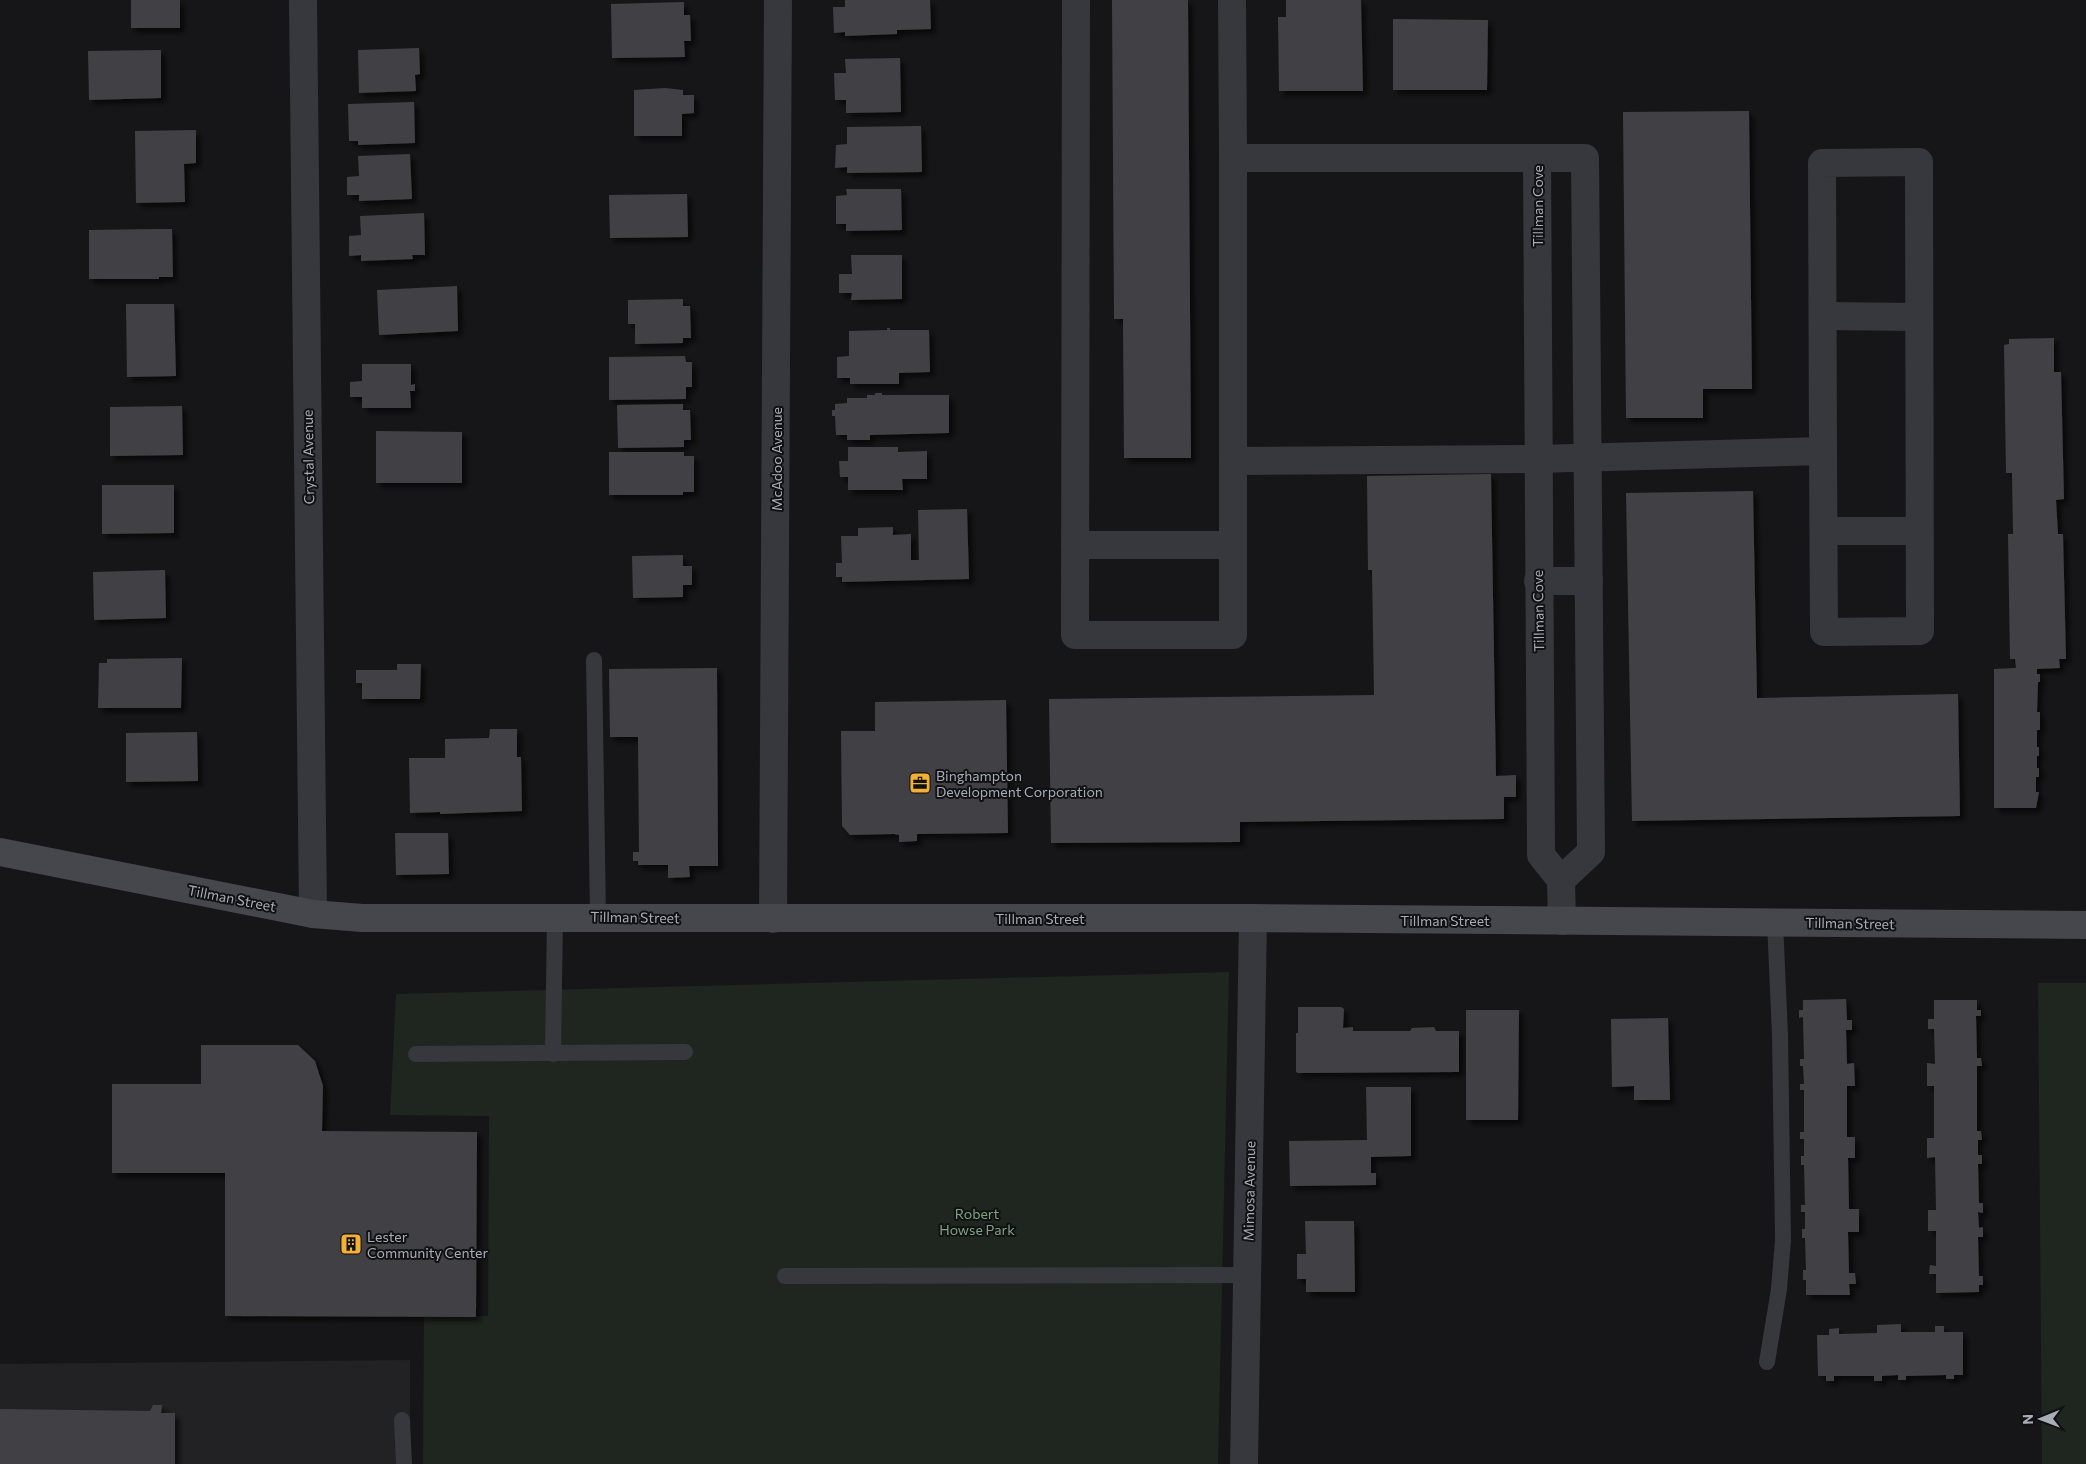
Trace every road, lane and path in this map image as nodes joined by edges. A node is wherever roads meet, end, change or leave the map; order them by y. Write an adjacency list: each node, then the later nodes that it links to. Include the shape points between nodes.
1 (303, 0): 22 (street, Crystal Avenue)
2 (778, 0): 26 (street, McAdoo Avenue)
3 (1076, 0): 15 (street)
4 (1232, 0): 5 (street)
5 (1233, 158): 6 (street); 12 (street)
6 (1537, 158): 10 (street, Tillman Cove, via 1585,158); 11 (street, Tillman Cove)
7 (1823, 316): 8 (street); 8 (street, via 1822,163 1919,162); 9 (street)
8 (1919, 317): 13 (street)
9 (1823, 451): 10 (street); 14 (street)
10 (1588, 457): 11 (street); 18 (street, Tillman Cove)
11 (1537, 459): 12 (street); 17 (street, Tillman Cove)
12 (1233, 461): 16 (street)
13 (1919, 530): 14 (street); 14 (street, via 1920,632 1824,632)
14 (1824, 531)
15 (1076, 545): 16 (street); 16 (street, via 1075,635 1233,635)
16 (1232, 545)
17 (1538, 581): 18 (street); 21 (street, Tillman Cove, via 1541,855)
18 (1589, 581): 21 (street, Tillman Cove, via 1591,852)
19 (594, 660): 24 (lane)
20 (0, 852): 22 (main road, Tillman Street)
21 (1561, 880): 27 (street)
22 (314, 914): 23 (main road, Tillman Street, via 362,918)
23 (555, 917): 24 (main road, Tillman Street); 32 (lane)
24 (598, 917): 26 (main road, Tillman Street)
25 (1253, 918): 26 (main road, Tillman Street); 27 (main road, Tillman Street); 34 (street, Mimosa Avenue)
26 (773, 919)
27 (1562, 921): 28 (main road, Tillman Street)
28 (1775, 922): 29 (main road, Tillman Street); 35 (lane, via 1784,1240)
29 (2086, 925)
30 (685, 1052): 32 (lane)
31 (416, 1054): 32 (lane)
32 (553, 1054)
33 (785, 1276): 34 (lane)
34 (1247, 1276): 38 (street, Mimosa Avenue)
35 (1767, 1362)
36 (402, 1420): 37 (lane)
37 (404, 1464)
38 (1244, 1464)

